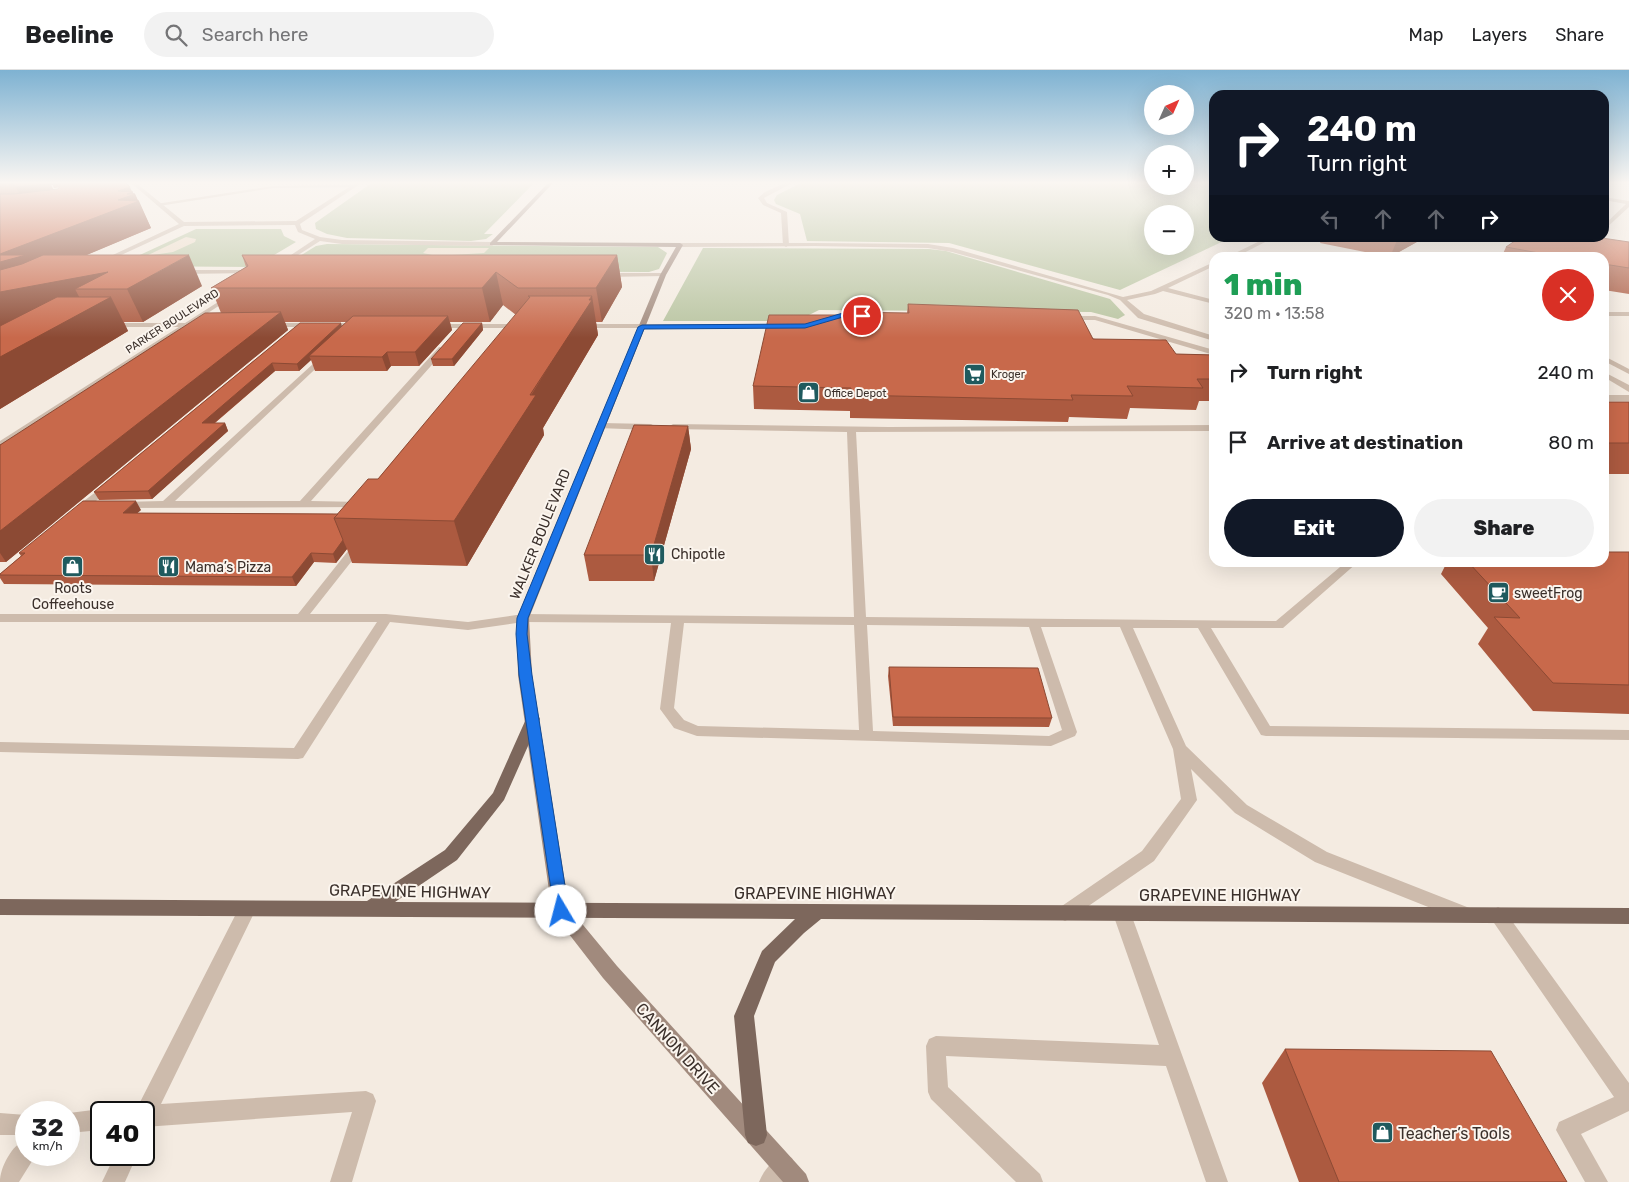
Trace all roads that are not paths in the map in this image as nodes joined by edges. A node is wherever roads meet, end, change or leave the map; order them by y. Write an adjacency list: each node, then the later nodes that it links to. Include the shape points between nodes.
1 (162, 234): 11 (street)
2 (307, 234): 5 (street)
3 (502, 234): 7 (street)
4 (785, 234): 9 (street)
5 (319, 239): 7 (street); 13 (street)
6 (1262, 242): 10 (street)
7 (492, 244): 8 (street)
8 (680, 245): 9 (street); 16 (street, WALKER BOULEVARD)
9 (786, 245): 20 (street, via 941,247)
10 (1241, 252)
11 (99, 264)
12 (1209, 266): 18 (street)
13 (275, 268)
14 (170, 272): 17 (street, via 258,275)
15 (591, 274): 16 (street)
16 (663, 275): 33 (street, WALKER BOULEVARD)
17 (251, 283)
18 (1163, 289): 20 (street); 21 (street)
19 (235, 293): 25 (street, PARKER BOULEVARD)
20 (1122, 299): 37 (street, via 1141,316)
21 (1209, 301)
22 (1609, 314): 23 (street)
23 (1629, 314)
24 (1056, 318): 40 (street, via 1095,318)
25 (186, 325): 26 (street); 29 (street); 50 (street, PARKER BOULEVARD)
26 (204, 325)
27 (262, 325): 28 (street)
28 (301, 325): 34 (street); 38 (street)
29 (97, 326)
30 (423, 326): 36 (street)
31 (576, 326): 33 (street)
32 (795, 326): 33 (street)
33 (642, 327): 47 (street, WALKER BOULEVARD)
34 (357, 328)
35 (522, 329): 36 (street)
36 (455, 333): 53 (street)
37 (1209, 337)
38 (286, 338)
39 (335, 345): 52 (street)
40 (1209, 352)
41 (1609, 361): 42 (street)
42 (1629, 372)
43 (1609, 377): 44 (street)
44 (1629, 389)
45 (1609, 398): 46 (street)
46 (1629, 398)
47 (601, 426): 49 (street); 62 (street, WALKER BOULEVARD)
48 (1209, 428): 49 (street)
49 (851, 429): 64 (street)
50 (0, 445)
51 (114, 480): 54 (street)
52 (166, 504): 53 (street); 54 (street)
53 (302, 504): 55 (street)
54 (84, 505): 56 (street)
55 (370, 505)
56 (69, 518)
57 (366, 536): 60 (street)
58 (1347, 567): 67 (street, via 1279,625)
59 (0, 618): 60 (street)
60 (301, 618): 61 (street)
61 (386, 618): 62 (street, via 468,626); 71 (street, via 298,754)
62 (523, 618): 63 (street); 68 (street, WALKER BOULEVARD, via 526,675)
63 (678, 620): 64 (street); 70 (street, via 666,709 679,724 697,731)
64 (860, 622): 65 (street); 70 (street)
65 (1034, 623): 66 (street); 70 (street, via 1070,732 1051,741)
66 (1125, 624): 67 (street); 72 (street)
67 (1202, 624): 69 (street, via 1266,732)
68 (533, 719): 75 (main road, via 499,796 451,855); 76 (street, WALKER BOULEVARD)
69 (1629, 735)
70 (866, 736)
71 (0, 747)
72 (1180, 749): 78 (street, via 1189,800 1148,856); 80 (street, via 1240,809 1321,857)
73 (0, 908): 74 (main road, GRAPEVINE HIGHWAY)
74 (247, 909): 75 (main road, GRAPEVINE HIGHWAY); 84 (street)
75 (370, 909): 76 (main road, GRAPEVINE HIGHWAY)
76 (561, 911): 77 (main road, GRAPEVINE HIGHWAY); 89 (street, CANNON DRIVE, via 610,972)
77 (817, 912): 78 (main road, GRAPEVINE HIGHWAY); 89 (main road, via 768,957 744,1016)
78 (1065, 914): 79 (main road, GRAPEVINE HIGHWAY)
79 (1122, 914): 80 (main road, GRAPEVINE HIGHWAY); 83 (street)
80 (1472, 916): 81 (main road, GRAPEVINE HIGHWAY)
81 (1498, 916): 82 (main road, GRAPEVINE HIGHWAY); 85 (street)
82 (1629, 916)
83 (1173, 1056): 96 (street, via 936,1046 938,1092); 97 (street)
84 (151, 1101)
85 (1628, 1101): 98 (street, via 1567,1130)
86 (155, 1115): 95 (street, via 366,1101)
87 (0, 1124): 88 (street)
88 (15, 1125)
89 (756, 1135): 92 (street, CANNON DRIVE)
90 (16, 1166): 93 (street)
91 (121, 1166): 94 (street)
92 (784, 1177)
93 (6, 1182)
94 (113, 1182)
95 (341, 1182)
96 (1032, 1182)
97 (1217, 1182)
98 (1597, 1182)

